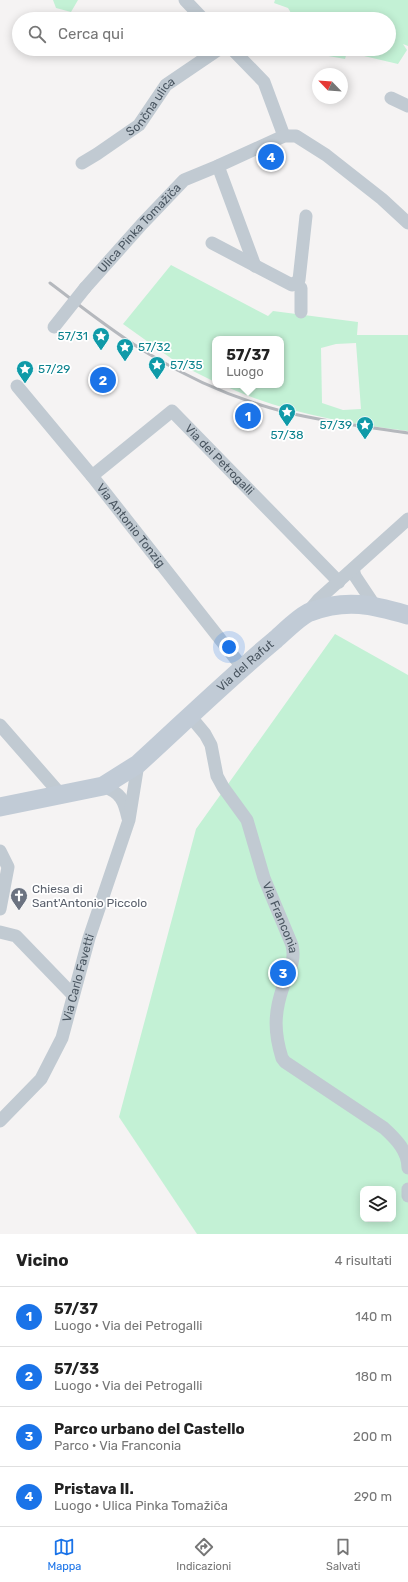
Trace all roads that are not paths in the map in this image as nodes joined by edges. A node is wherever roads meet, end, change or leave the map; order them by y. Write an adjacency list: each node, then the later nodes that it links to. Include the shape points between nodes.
1 (185, 0): 2 (street)
2 (196, 12)
3 (209, 56): 8 (street, Sončna ulica, via 166,85 139,125)
4 (239, 56): 7 (street, via 264,82)
5 (391, 98): 6 (street)
6 (408, 106)
7 (284, 136): 9 (street, Ulica Pinka Tomažiča); 11 (street, via 296,136 326,155)
8 (82, 163)
9 (218, 166): 13 (street); 16 (street, Ulica Pinka Tomažiča, bridge, via 184,180 84,288)
10 (306, 216): 14 (street, via 301,269 299,280)
11 (406, 218)
12 (212, 243): 13 (street)
13 (255, 266): 14 (street, via 292,285)
14 (295, 283): 15 (street, via 301,288)
15 (301, 312)
16 (54, 327)
17 (17, 386): 18 (street, Via Antonio Tonzig)
18 (92, 476): 21 (street, Via dei Petrogalli, via 172,411); 25 (street, Via Antonio Tonzig)
19 (408, 519): 20 (street, Via del Rafut)
20 (353, 569): 21 (street, Via del Rafut); 22 (street)
21 (339, 582): 23 (street, Via del Rafut)
22 (375, 606): 23 (main road, via 350,604); 24 (main road)
23 (308, 612): 25 (main road, Via del Rafut)
24 (408, 615)
25 (242, 667): 26 (main road, Via del Rafut)
26 (190, 716): 28 (main road, Via del Rafut); 38 (street, Via Franconia, via 211,745 217,776 223,787 247,820 264,878 294,952 275,1026 282,1058 384,1128 404,1152)
27 (0, 725): 30 (street)
28 (138, 764): 29 (main road, Via del Rafut); 32 (street, Via Carlo Favetti)
29 (102, 786): 30 (main road, Via del Rafut); 32 (street, via 120,795)
30 (62, 796): 31 (main road, Via del Rafut)
31 (0, 807)
32 (129, 820): 36 (street, Via Carlo Favetti, via 89,938)
33 (0, 851): 34 (street, via 8,867)
34 (0, 909)
35 (0, 932): 36 (street, via 16,936)
36 (73, 995): 37 (street, Via Carlo Favetti, via 62,1038 41,1079)
37 (0, 1120)
38 (408, 1168)
39 (408, 1189): 40 (street)
40 (408, 1196)

